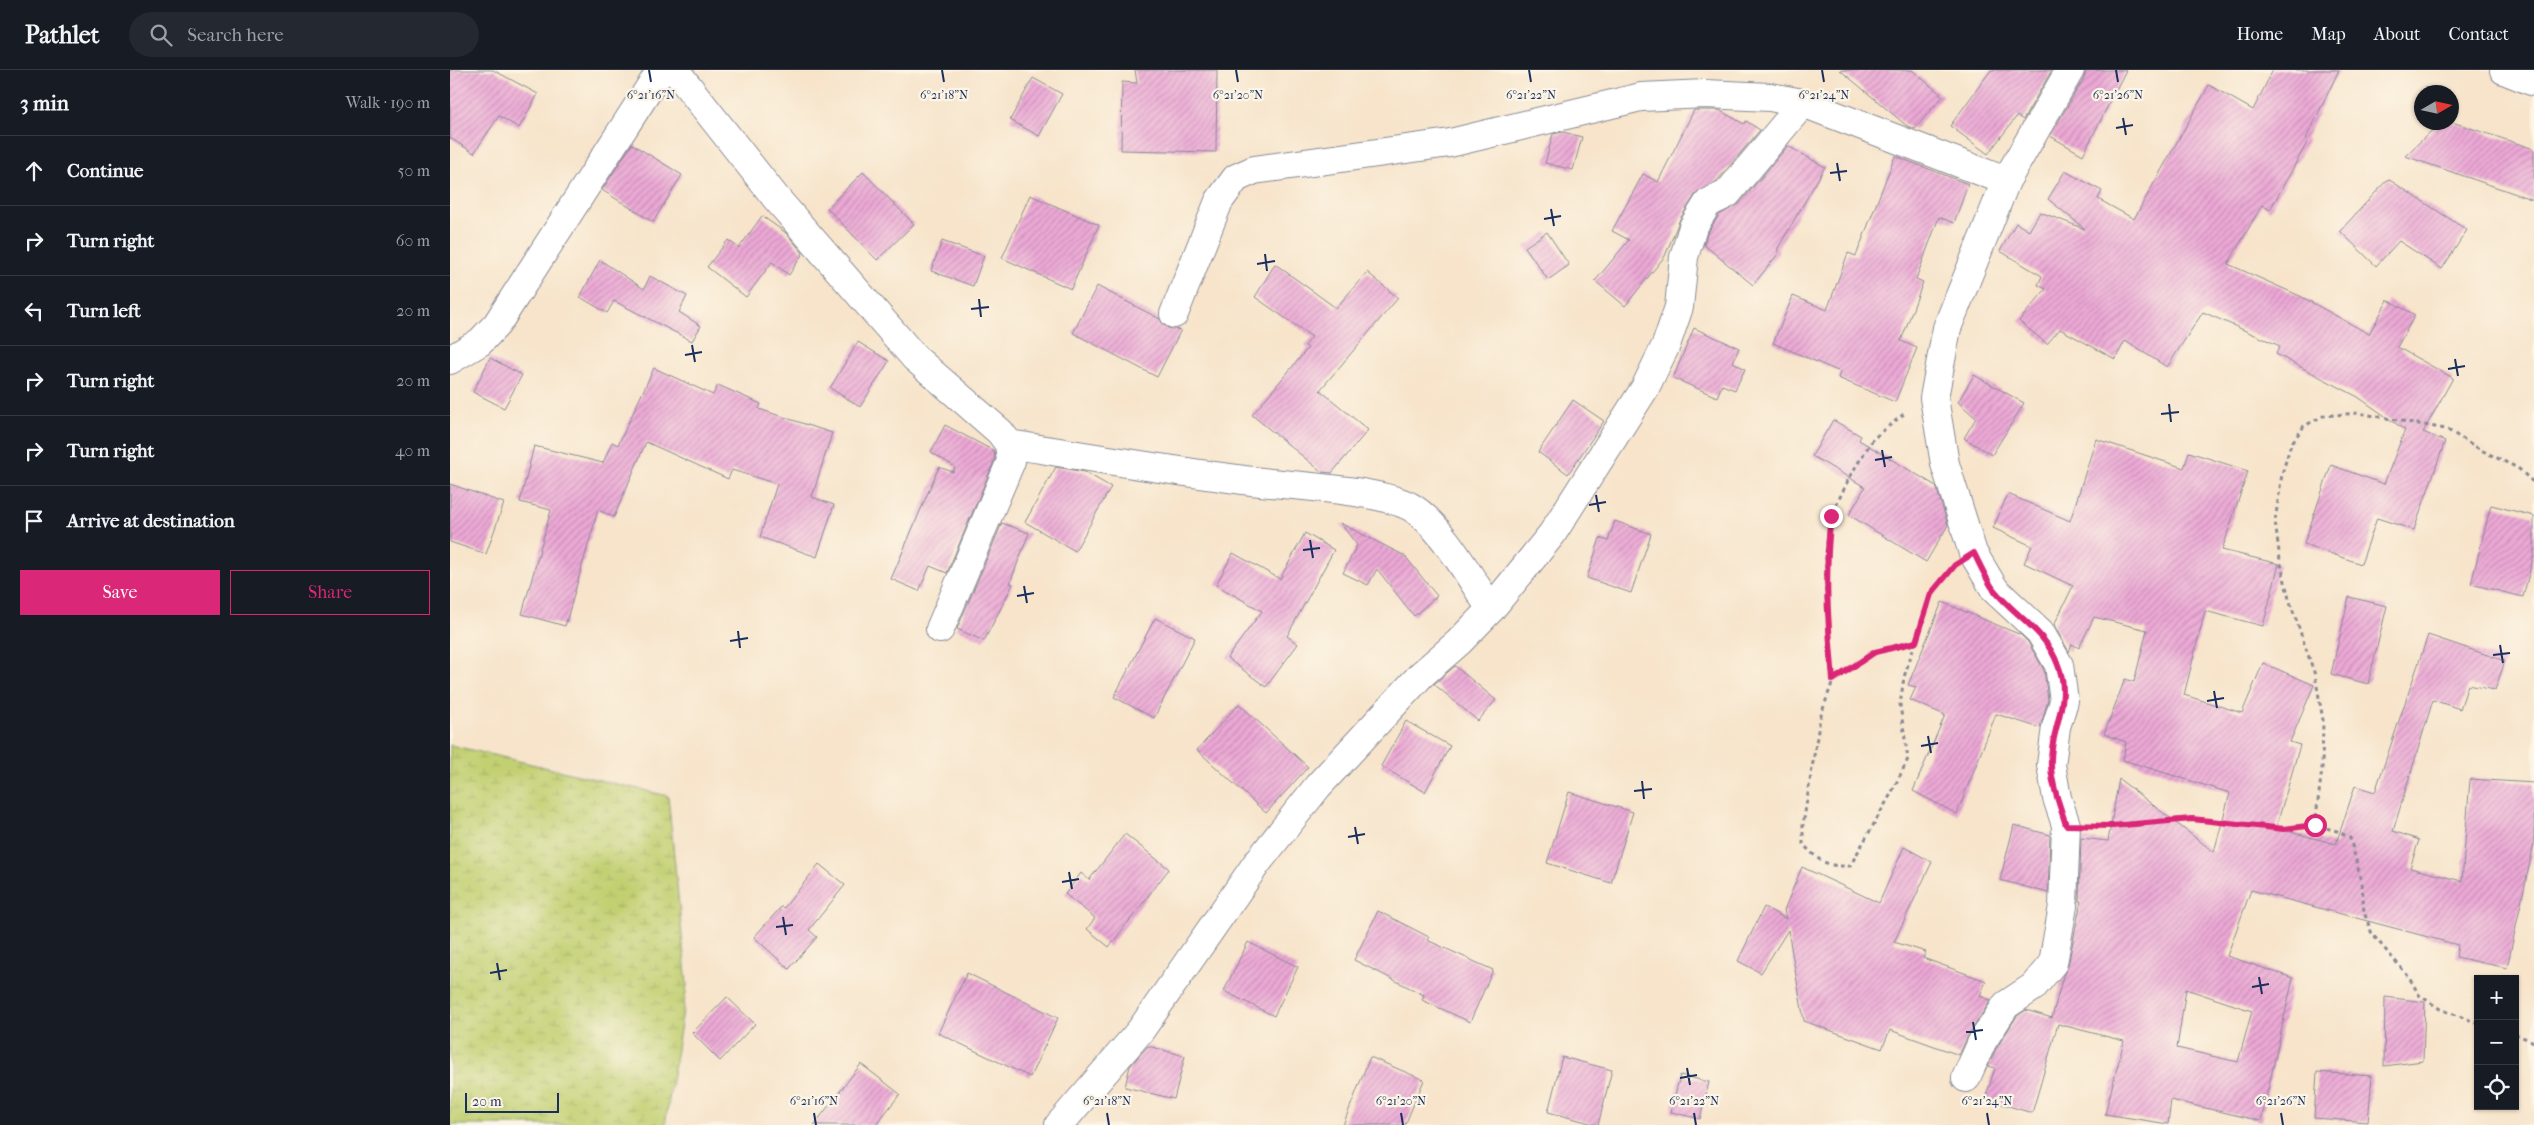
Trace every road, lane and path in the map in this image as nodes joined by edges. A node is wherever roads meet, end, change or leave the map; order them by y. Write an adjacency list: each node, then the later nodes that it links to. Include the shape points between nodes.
1 (661, 70): 9 (street, via 497,324 480,342)
2 (675, 70): 11 (street, via 776,198 915,358 1000,432)
3 (2070, 70): 7 (street)
4 (2504, 70): 5 (street)
5 (2534, 82)
6 (1803, 103): 7 (street); 8 (street, via 1770,97 1705,94 1642,97 1450,143 1254,170 1236,178 1218,201); 14 (street, via 1728,194 1708,203 1693,227 1684,258 1679,308 1666,345 1645,388 1552,534)
7 (2006, 181): 10 (street, via 1947,328)
8 (1174, 314)
9 (450, 360)
10 (1934, 398): 13 (street, via 1945,464); 17 (path, via 1908,411 1873,439 1831,516 1826,554 1826,593)
11 (1009, 444): 14 (street, via 1250,481 1354,493 1410,506 1449,546); 15 (street, via 1011,461)
12 (2534, 483): 19 (path, via 2518,468 2446,429 2358,413 2323,416 2304,426 2291,444 2282,474 2275,521 2289,599 2315,675 2323,720 2322,769)
13 (1974, 553): 16 (path, via 1955,565 1931,594); 18 (street, via 1995,590 2040,632 2059,665 2064,701 2056,727 2051,765)
14 (1491, 609): 24 (street, via 1421,675 1318,786 1257,863 1140,1031)
15 (940, 629)
16 (1916, 642): 17 (path, via 1875,652); 17 (path, via 1904,676 1900,705 1908,759 1850,866 1832,867 1816,858 1802,844 1820,718)
17 (1833, 680)
18 (2066, 825): 19 (path, via 2112,826 2192,819 2284,829); 23 (street, via 2063,906 2053,962 2033,987 2006,1005 1982,1042)
19 (2315, 825): 20 (path, via 2350,838 2362,884 2364,912 2372,934 2409,977 2419,995 2440,1010)
20 (2474, 1022)
21 (2519, 1036): 22 (path)
22 (2534, 1042)
23 (1966, 1078)
24 (1059, 1125)

